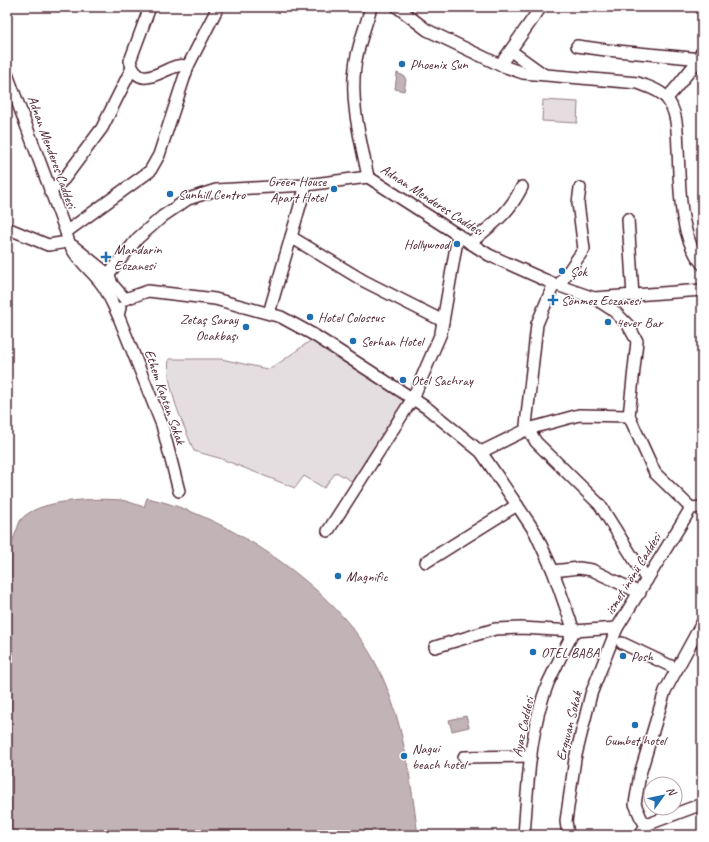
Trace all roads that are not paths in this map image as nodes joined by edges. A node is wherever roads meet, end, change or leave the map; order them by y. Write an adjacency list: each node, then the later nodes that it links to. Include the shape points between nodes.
1 (150, 7): 11 (street, via 132,54)
2 (218, 7): 10 (street)
3 (371, 7): 15 (street, via 355,66 354,90 355,110)
4 (397, 7): 9 (street, via 427,30)
5 (541, 7): 7 (street)
6 (577, 46): 8 (street)
7 (511, 51): 9 (street); 13 (street)
8 (701, 56): 14 (street)
9 (500, 65): 13 (street, via 523,73)
10 (188, 66): 11 (street, via 177,66 149,77 142,76); 23 (street, via 156,162 150,171)
11 (132, 68): 19 (street, via 102,128 64,179)
12 (7, 74): 19 (street, Adnan Menderes Caddesi)
13 (546, 76): 14 (street, via 638,83)
14 (667, 98): 26 (street, via 674,114 677,132 685,232)
15 (368, 177): 16 (street, Adnan Menderes Caddesi); 22 (street, Adnan Menderes Caddesi)
16 (306, 185): 24 (street); 27 (street, Adnan Menderes Caddesi, via 216,190 188,199 138,238)
17 (522, 187): 25 (street, via 505,215)
18 (580, 188): 29 (street, via 578,203 584,249)
19 (50, 192): 23 (street, Adnan Menderes Caddesi)
20 (628, 219): 31 (street)
21 (7, 228): 23 (street, via 48,245)
22 (458, 235): 25 (street, Adnan Menderes Caddesi); 36 (street)
23 (67, 237): 27 (street); 28 (street, Ethem Kaptan Sokak, via 81,262)
24 (291, 237): 34 (street); 36 (street, via 364,281)
25 (470, 243): 29 (street, Adnan Menderes Caddesi, via 489,255)
26 (702, 264)
27 (109, 275): 28 (street, Adnan Menderes Caddesi); 33 (street, via 112,284)
28 (101, 283): 35 (street, Ethem Kaptan Sokak)
29 (556, 285): 32 (street, Adnan Menderes Caddesi); 39 (street, via 537,324 526,425)
30 (702, 290): 31 (street, Adnan Menderes Caddesi)
31 (633, 296): 32 (street, Adnan Menderes Caddesi)
32 (594, 298): 38 (street, via 614,311 637,341)
33 (125, 299): 34 (street, via 148,291 215,299); 35 (street, via 120,305)
34 (269, 313): 37 (street, via 314,335)
35 (118, 315): 41 (street, Ethem Kaptan Sokak, via 162,425)
36 (443, 321): 37 (street, via 441,333)
37 (413, 398): 40 (street); 44 (street)
38 (629, 416): 39 (street, via 579,415); 43 (street, via 655,474)
39 (528, 429): 40 (street); 47 (street, via 536,442 600,505)
40 (481, 452): 42 (street)
41 (179, 491)
42 (517, 505): 45 (street); 46 (street, via 535,532)
43 (697, 508): 47 (street, ismet inönü Caddesi)
44 (328, 531)
45 (426, 562)
46 (553, 571): 48 (street, via 579,568 592,570); 51 (street)
47 (647, 580): 48 (street, ismet inönü Caddesi)
48 (640, 593): 50 (street, ismet inönü Caddesi)
49 (702, 623): 54 (street)
50 (617, 628): 51 (street, ismet inönü Caddesi); 60 (street, Erguvan Sokak, via 591,694 575,759 566,822)
51 (574, 631): 53 (street, ismet inönü Caddesi, via 495,629); 55 (street, Ayaz Caddesi, via 548,684)
52 (622, 643): 54 (street)
53 (434, 647)
54 (677, 669): 58 (street, via 658,710 640,774 635,804)
55 (531, 756): 56 (street); 59 (street, Ayaz Caddesi)
56 (464, 758)
57 (702, 804): 58 (street)
58 (646, 825): 61 (street)
59 (524, 835)
60 (568, 835)
61 (640, 835)

